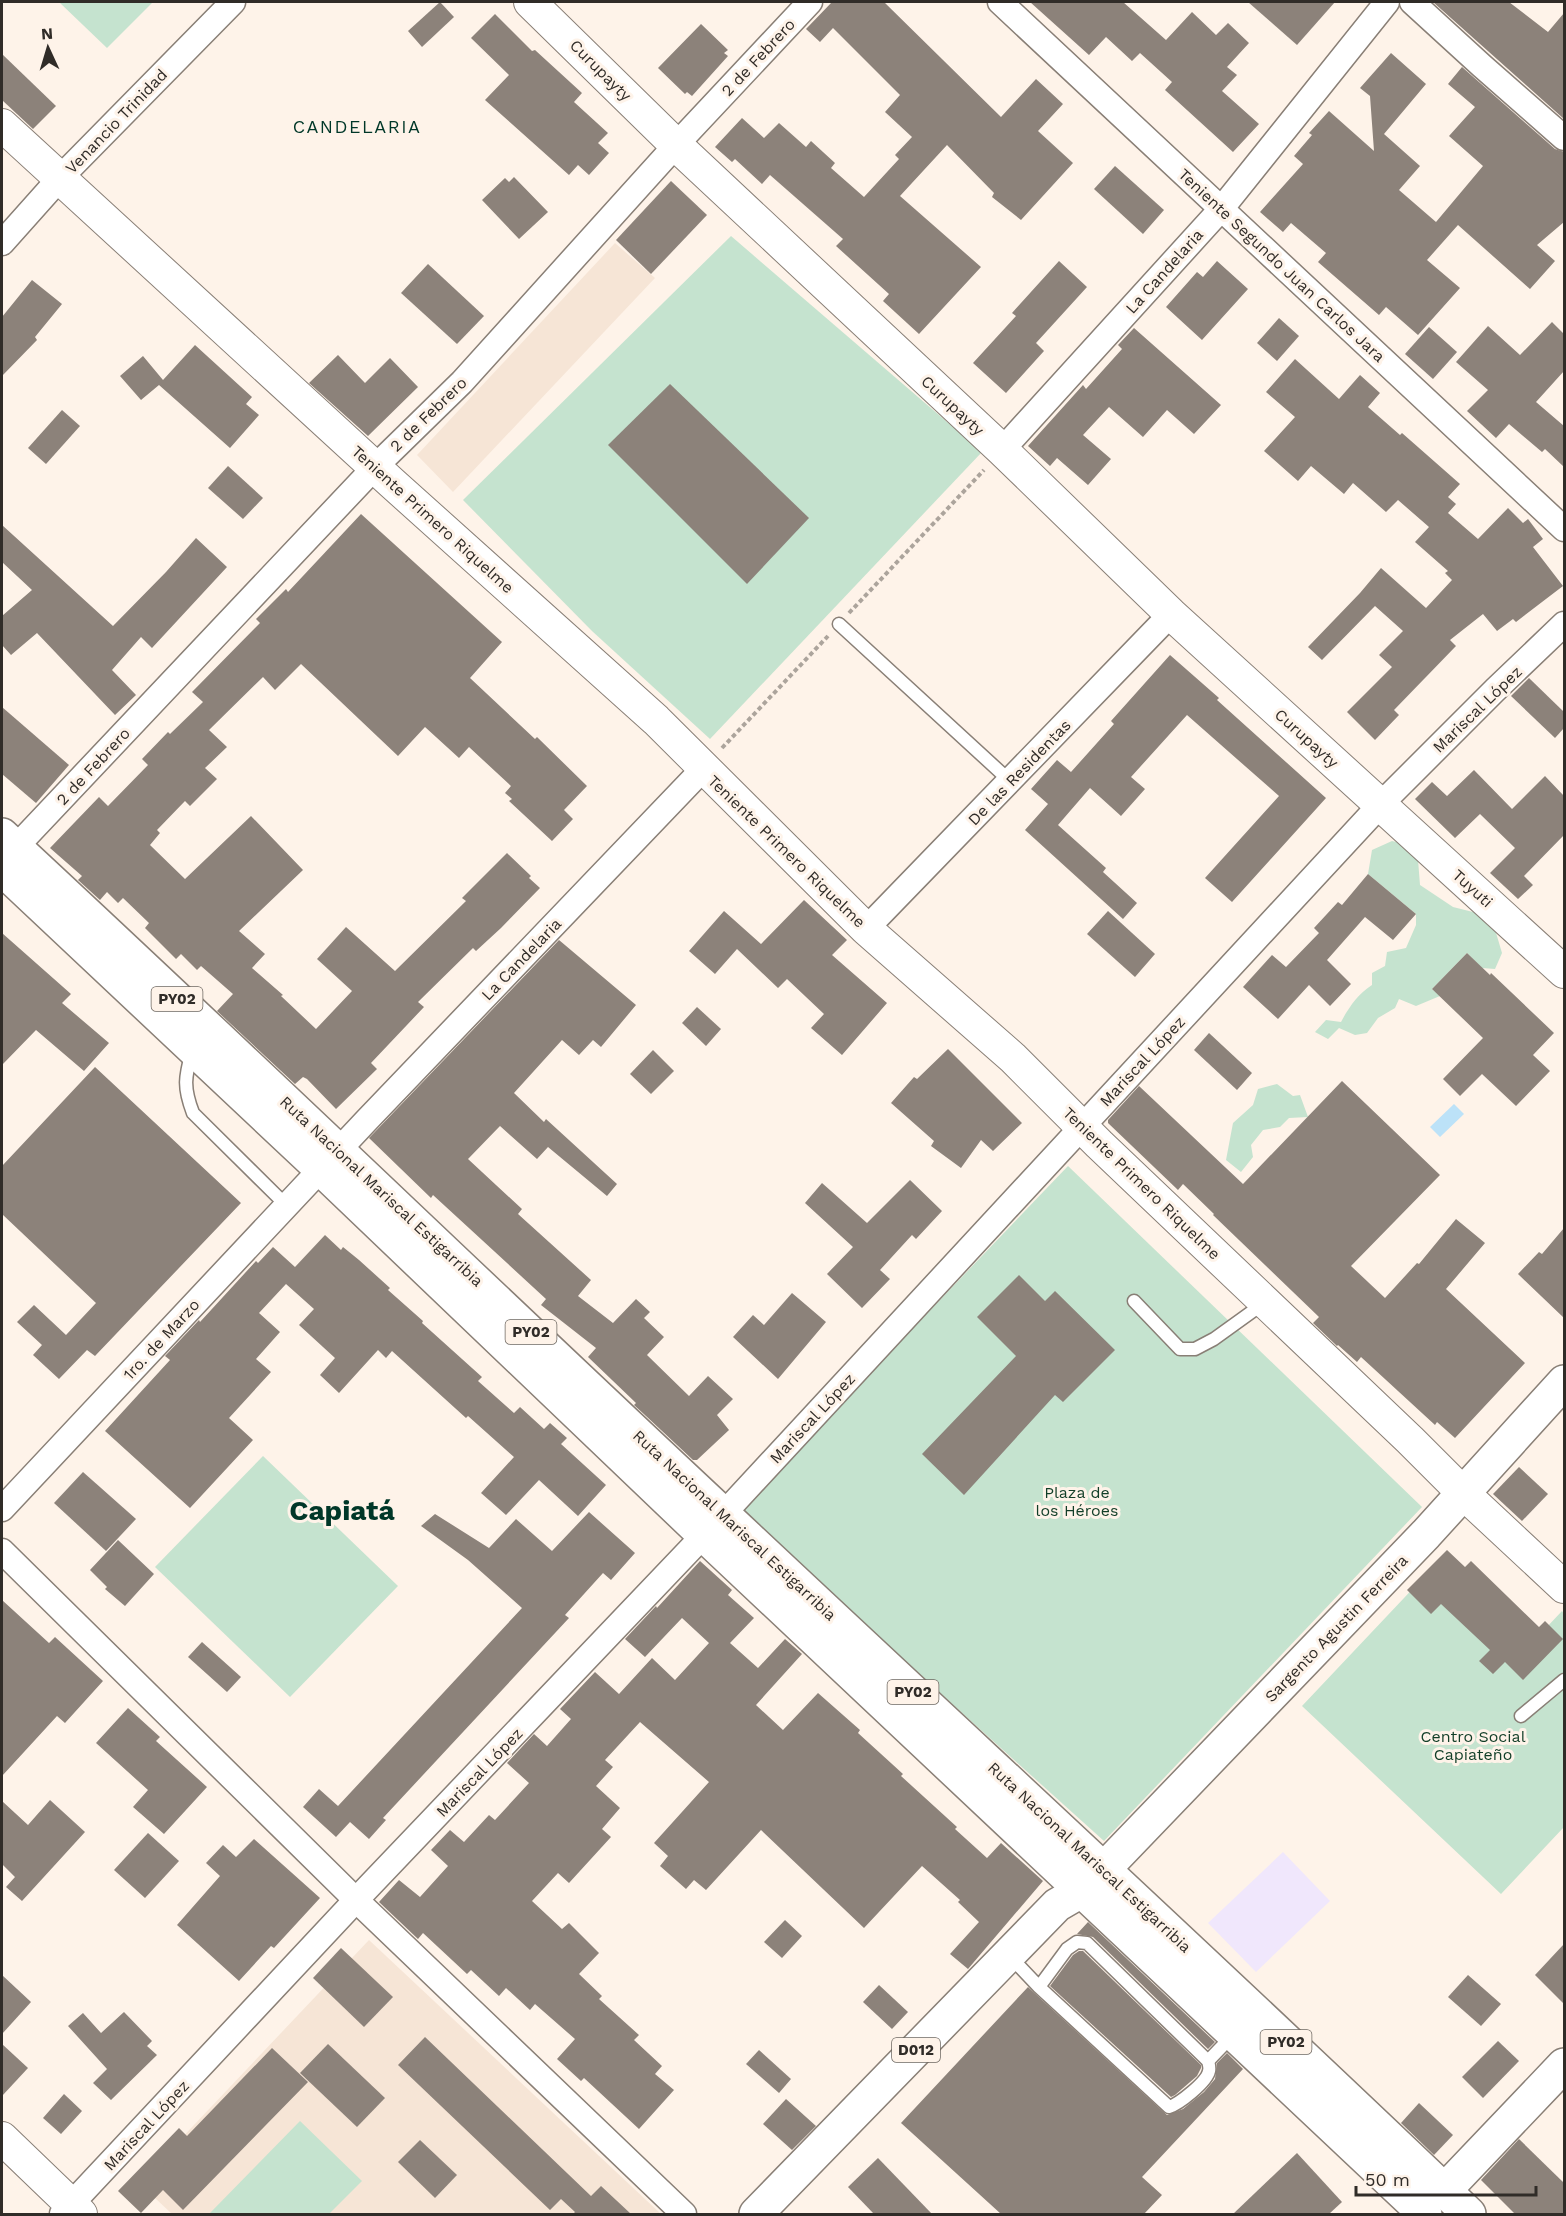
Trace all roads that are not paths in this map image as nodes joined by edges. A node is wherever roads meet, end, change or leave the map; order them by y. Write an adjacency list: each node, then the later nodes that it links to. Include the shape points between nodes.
1 (233, 2): 10 (street, Venancio Trinidad)
2 (530, 2): 9 (street, Curupayty)
3 (810, 2): 9 (street, 2 de Febrero)
4 (1000, 2): 11 (street, Teniente Segundo Juan Carlos Jara)
5 (1387, 2): 11 (street, La Candelaria)
6 (1412, 2): 8 (street)
7 (2, 124): 10 (street, Teniente Primero Riquelme)
8 (1564, 138)
9 (676, 145): 13 (street, Curupayty); 14 (street, 2 de Febrero, via 462,382)
10 (60, 178): 12 (street, Venancio Trinidad); 14 (street, Teniente Primero Riquelme)
11 (1222, 208): 13 (street, La Candelaria); 15 (street, Teniente Segundo Juan Carlos Jara)
12 (2, 243)
13 (1002, 450): 16 (street, Curupayty)
14 (375, 466): 19 (street, Teniente Primero Riquelme, via 656,720); 22 (street, 2 de Febrero)
15 (1564, 529)
16 (1171, 614): 20 (street, De las Residentas); 21 (street, Curupayty)
17 (839, 624): 20 (lane)
18 (1564, 624): 21 (street, Mariscal López)
19 (703, 769): 23 (street, Teniente Primero Riquelme); 27 (street, La Candelaria)
20 (1010, 781): 23 (street, De las Residentas)
21 (1381, 804): 24 (street, Tuyuti); 26 (street, Mariscal López)
22 (5, 854): 25 (main road, Ruta Nacional Mariscal Estigarribia / PY02); 27 (main road, Ruta Nacional Mariscal Estigarribia / PY02)
23 (866, 929): 26 (street, Teniente Primero Riquelme, via 1013,1058)
24 (1564, 972)
25 (193, 1048): 27 (main road, Ruta Nacional Mariscal Estigarribia / PY02); 28 (lane, via 185,1076 193,1113)
26 (1082, 1126): 30 (street, Teniente Primero Riquelme); 34 (street, Mariscal López)
27 (330, 1159): 28 (street, 1ro. de Marzo); 34 (main road, Ruta Nacional Mariscal Estigarribia / PY02)
28 (287, 1206): 33 (street, 1ro. de Marzo)
29 (1134, 1301): 30 (lane, via 1180,1349 1196,1348 1214,1339)
30 (1265, 1302): 32 (street, Teniente Primero Riquelme)
31 (1564, 1382): 32 (main road, Sargento Agustin Ferreira / D012)
32 (1462, 1492): 36 (street, Teniente Primero Riquelme); 39 (main road, Sargento Agustin Ferreira / D012)
33 (2, 1509)
34 (713, 1525): 39 (main road, Ruta Nacional Mariscal Estigarribia / PY02); 40 (street, Mariscal López)
35 (2, 1551): 40 (street)
36 (1564, 1587)
37 (1564, 1680): 38 (lane)
38 (1521, 1716)
39 (1092, 1880): 41 (main road, D012); 42 (main road, Ruta Nacional Mariscal Estigarribia / PY02); 46 (main road, Ruta Nacional Mariscal Estigarribia / PY02); 49 (main road, D012, via 1057,1905)
40 (357, 1900): 47 (street, Mariscal López); 48 (street)
41 (1030, 1977): 43 (lane, via 1077,1942 1088,1943); 43 (lane, via 1169,2106 1176,2105 1205,2078 1210,2070); 50 (main road, D012)
42 (1234, 2034): 43 (lane); 46 (main road, Ruta Nacional Mariscal Estigarribia / PY02)
43 (1208, 2061)
44 (1564, 2065): 46 (main road)
45 (2, 2138): 47 (street)
46 (1428, 2208): 51 (main road, Ruta Nacional Mariscal Estigarribia / PY02)
47 (72, 2211)
48 (684, 2214)
49 (756, 2214)
50 (785, 2214)
51 (1469, 2214)

